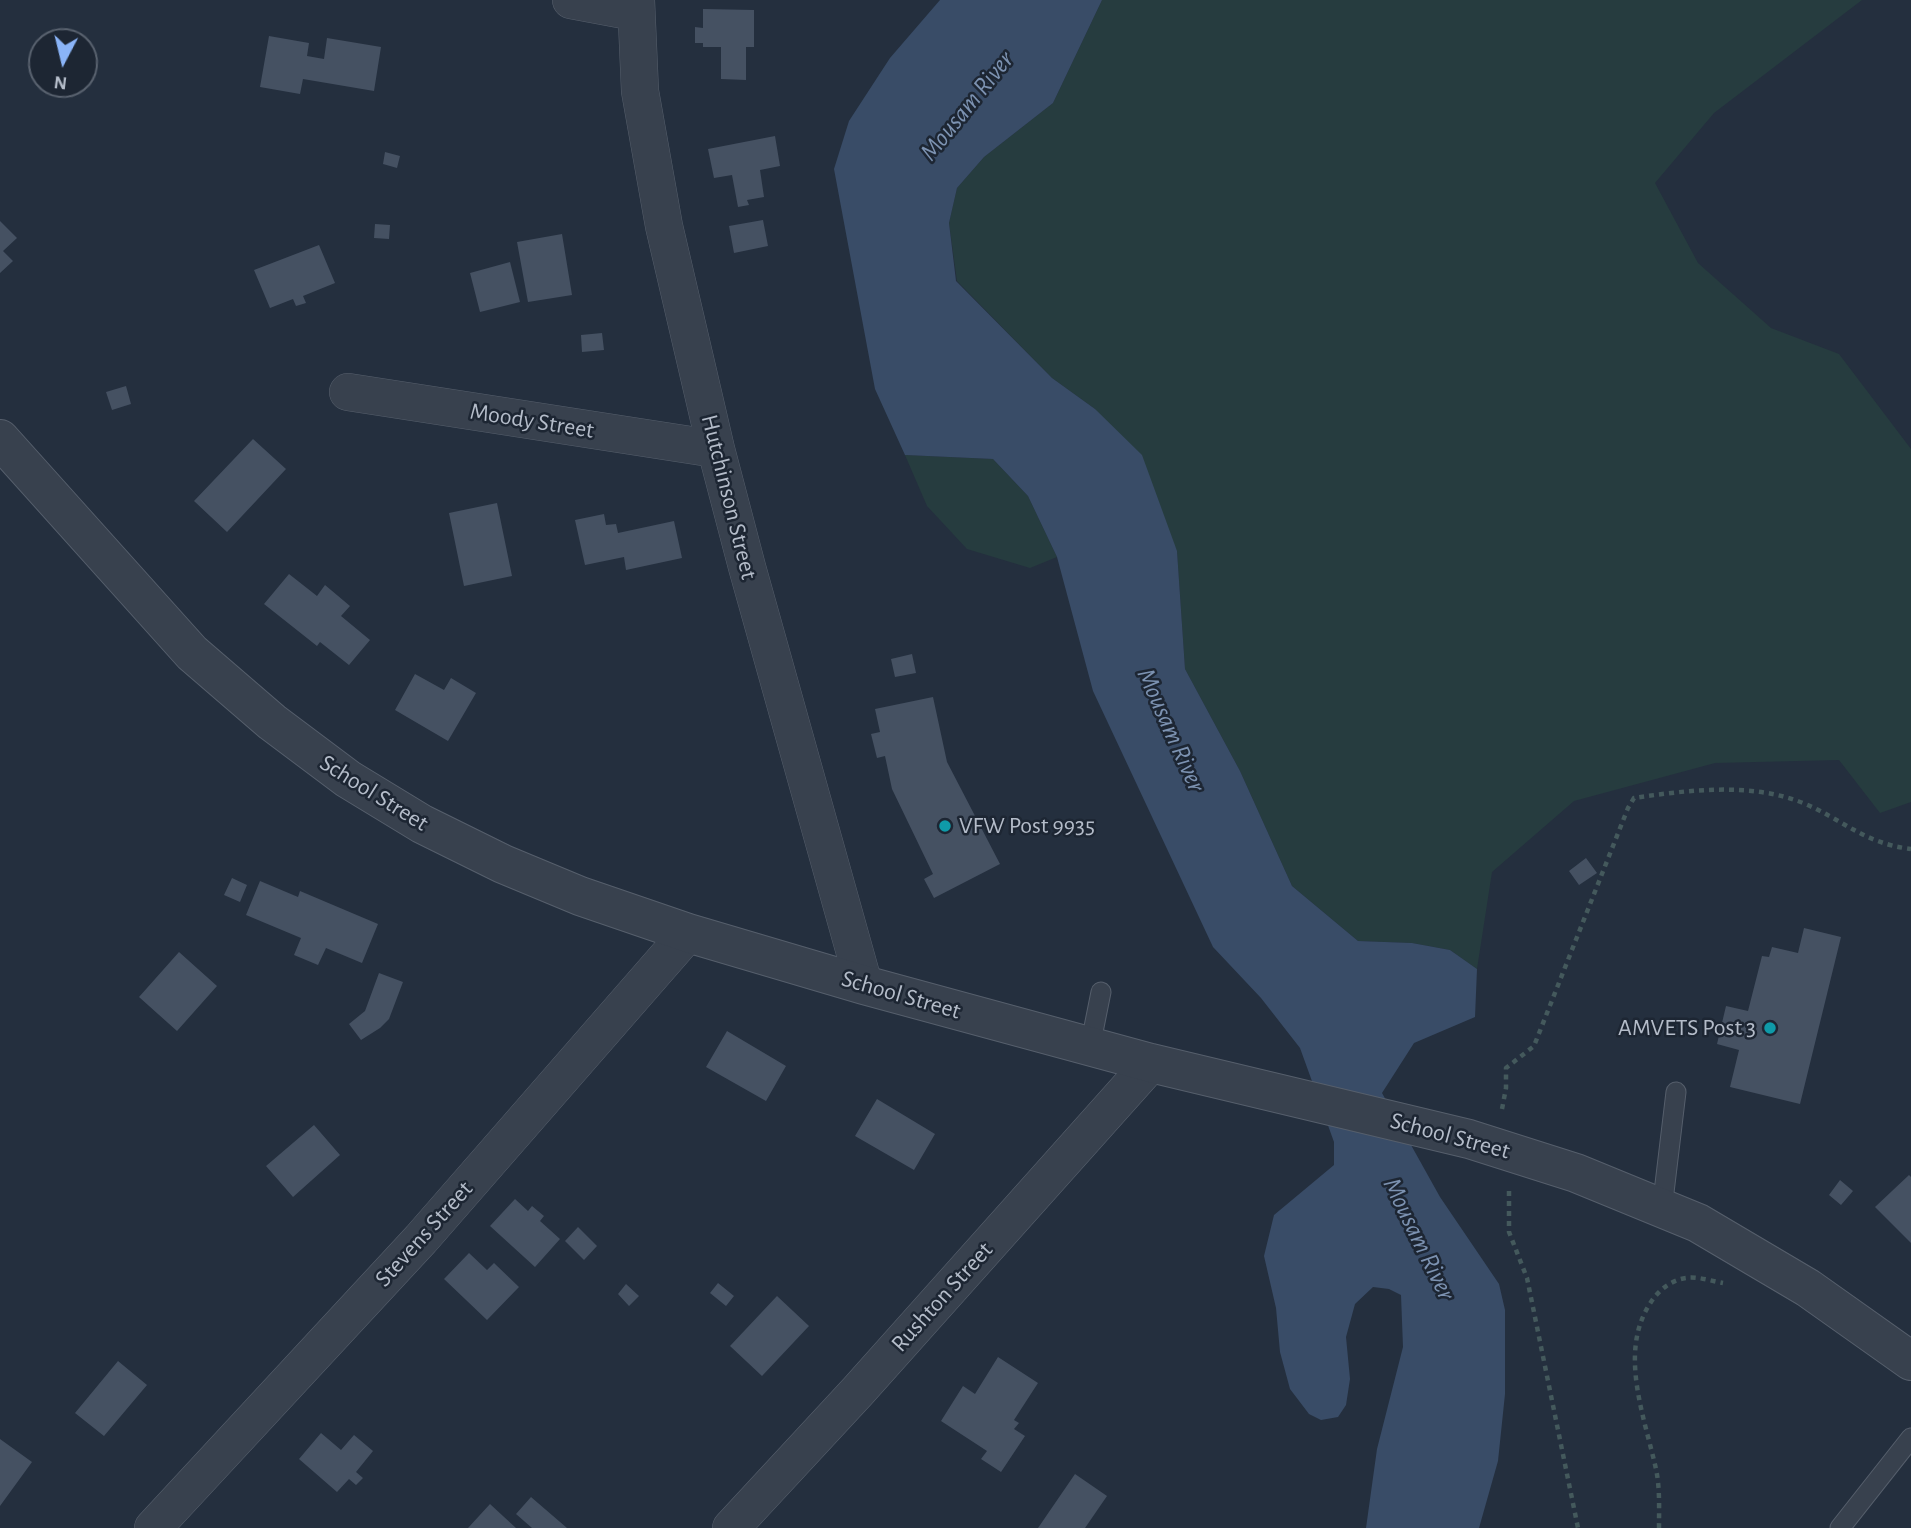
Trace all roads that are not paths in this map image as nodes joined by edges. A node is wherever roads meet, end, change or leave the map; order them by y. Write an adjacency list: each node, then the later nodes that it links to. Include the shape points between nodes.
1 (570, 0): 2 (street)
2 (636, 6): 5 (street, Hutchinson Street, via 640,91 664,226)
3 (348, 392): 5 (street, Moody Street)
4 (0, 439): 6 (street, School Street, via 192,653 308,751 422,824 503,864)
5 (716, 449): 7 (street, Hutchinson Street, via 829,825)
6 (688, 933): 7 (street, School Street); 15 (street, Stevens Street, via 421,1239)
7 (864, 985): 9 (street, School Street)
8 (1101, 992): 9 (lane)
9 (1090, 1047): 10 (street, School Street)
10 (1151, 1063): 12 (street, School Street, via 1506,1151 1576,1173); 16 (street, Rushton Street)
11 (1676, 1092): 12 (lane)
12 (1662, 1209): 13 (street, School Street, via 1698,1223 1808,1287)
13 (1911, 1361)
14 (1911, 1438): 17 (lane)
15 (153, 1528)
16 (731, 1528)
17 (1840, 1528)

